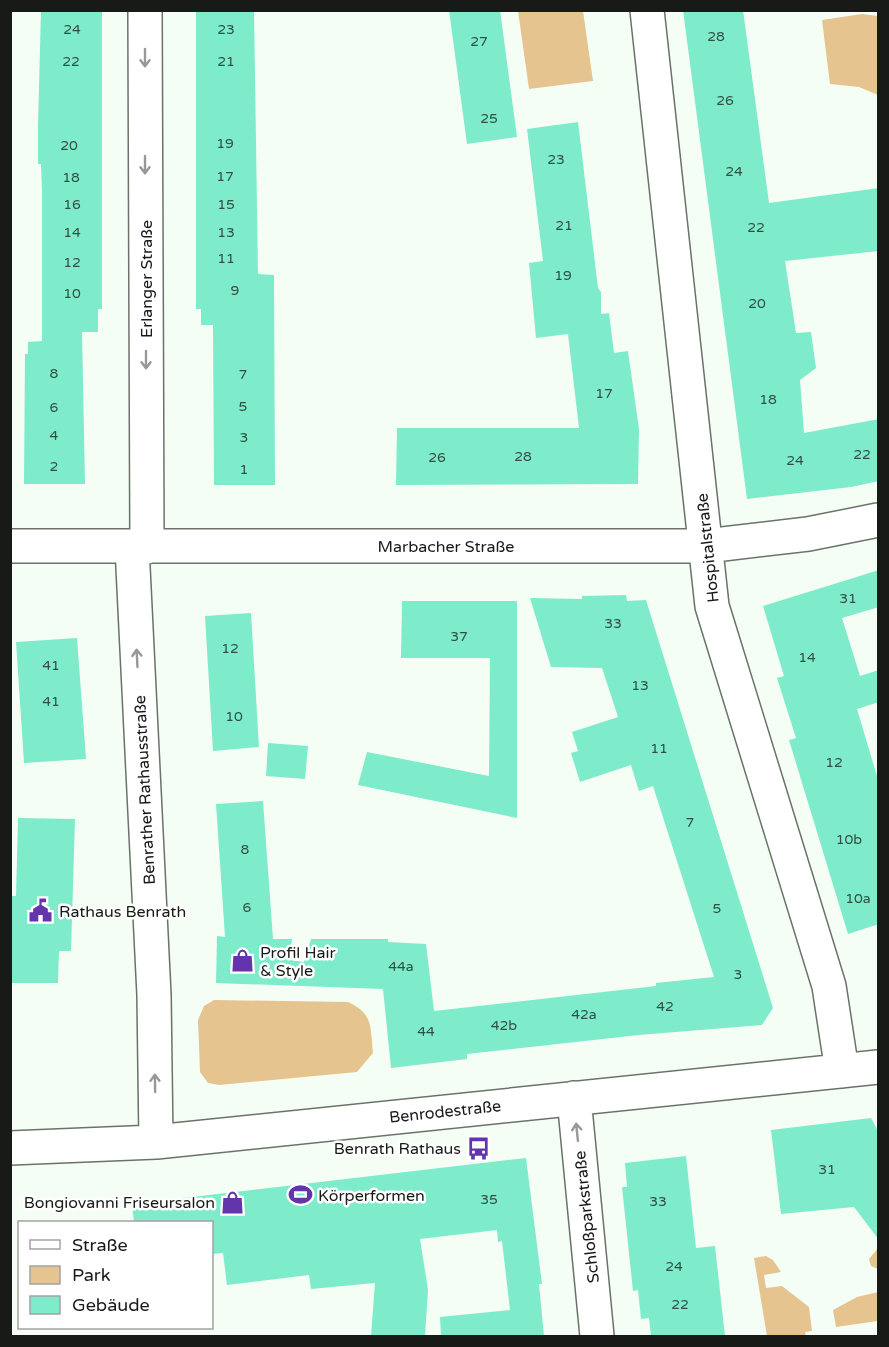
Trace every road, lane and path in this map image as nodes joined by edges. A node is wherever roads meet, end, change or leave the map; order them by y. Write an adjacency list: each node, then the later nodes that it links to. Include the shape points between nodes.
1 (145, 10): 6 (street, Erlanger Straße, one-way to 6)
2 (647, 10): 5 (street, Hospitalstraße)
3 (879, 520): 5 (street, Marbacher Straße, via 808,534)
4 (10, 546): 6 (street, Marbacher Straße)
5 (706, 546): 6 (street, Marbacher Straße); 8 (street, Hospitalstraße, via 712,606 830,986)
6 (140, 547): 10 (street, Benrather Rathausstraße, one-way to 6)
7 (879, 1067): 8 (street, Benrodestraße)
8 (842, 1071): 9 (street, Benrodestraße)
9 (574, 1098): 10 (street, Benrodestraße); 12 (street, Schloßparkstraße, one-way to 9)
10 (156, 1142): 11 (street, Benrodestraße)
11 (10, 1148)
12 (597, 1336)

